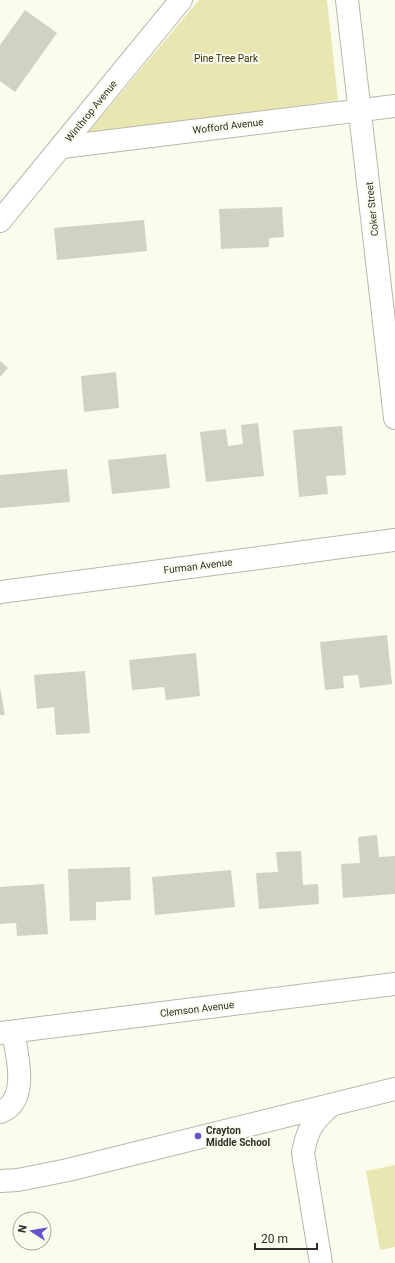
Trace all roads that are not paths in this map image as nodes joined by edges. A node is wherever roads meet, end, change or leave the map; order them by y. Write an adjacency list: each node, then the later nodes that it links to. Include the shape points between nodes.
1 (181, 0): 5 (street, Winthrop Avenue)
2 (347, 0): 4 (street, Coker Street)
3 (395, 106): 4 (street, Wofford Avenue)
4 (361, 110): 5 (street, Wofford Avenue); 7 (street, Coker Street)
5 (62, 147): 6 (street, Winthrop Avenue)
6 (0, 221)
7 (395, 418)
8 (395, 540): 9 (street, Furman Avenue)
9 (0, 592)
10 (395, 984): 11 (street, Clemson Avenue)
11 (7, 1032): 14 (street, via 20,1078 15,1099)
12 (395, 1089): 13 (street)
13 (330, 1106): 15 (street, via 68,1170); 16 (street, via 316,1118 306,1135 303,1153)
14 (0, 1112)
15 (0, 1181)
16 (321, 1263)

